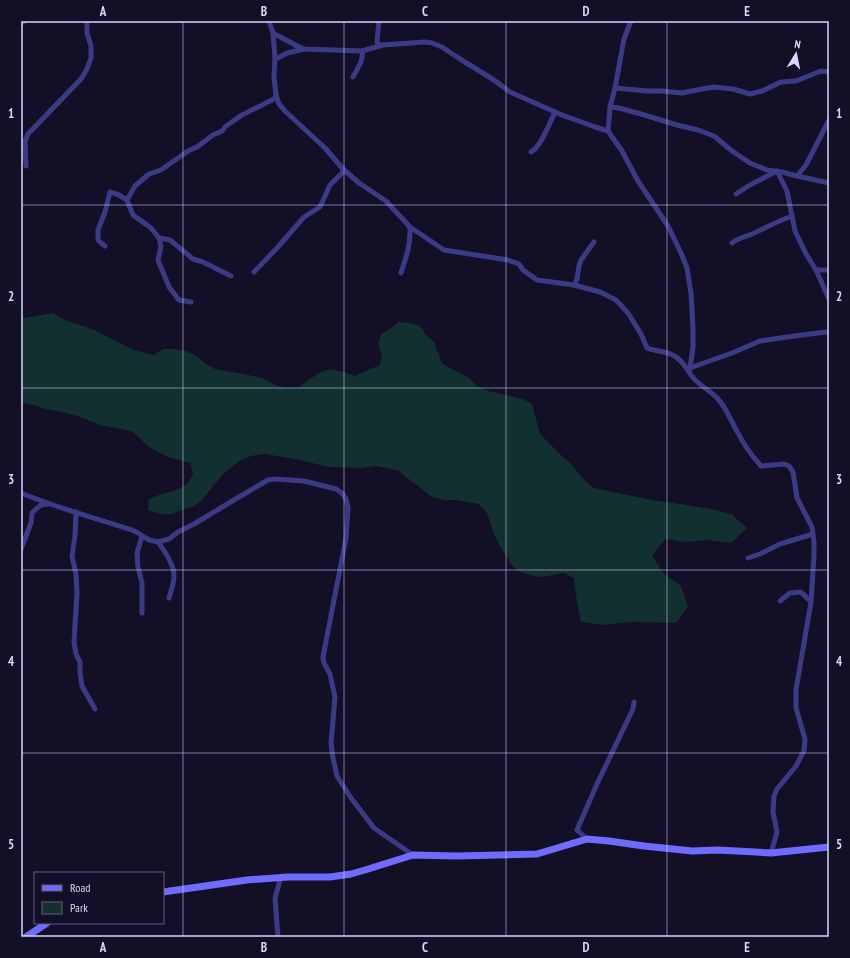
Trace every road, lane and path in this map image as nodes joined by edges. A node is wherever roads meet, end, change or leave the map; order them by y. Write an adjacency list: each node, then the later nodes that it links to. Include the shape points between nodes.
1 (26, 21): 6 (street)
2 (87, 21): 22 (street, via 91,46 91,58 87,69 81,79 28,134 25,141)
3 (269, 21): 7 (street)
4 (379, 21): 8 (street, via 377,42)
5 (631, 21): 14 (street, via 624,39)
6 (21, 23)
7 (273, 33): 9 (street); 11 (street)
8 (383, 45): 10 (street); 17 (street, via 432,43 510,92)
9 (305, 48): 10 (street); 11 (street)
10 (362, 51): 13 (street, via 361,61)
11 (275, 58): 15 (street)
12 (829, 72): 14 (street, via 821,71 796,80 781,82 750,94 714,87 682,93)
13 (353, 77)
14 (615, 88): 16 (street)
15 (276, 95): 23 (street, via 284,112 325,148); 28 (street, via 272,100 242,115 222,131 161,170 149,174 135,186)
16 (610, 107): 20 (street); 24 (street, via 714,136 750,163)
17 (555, 112): 20 (street); 21 (street, via 543,137)
18 (829, 120): 19 (street)
19 (827, 129): 25 (street)
20 (608, 131): 44 (street, via 668,226 687,268 693,328)
21 (531, 152)
22 (26, 166)
23 (343, 169): 30 (street, via 386,201); 37 (street, via 330,185 320,207 304,217)
24 (777, 172): 25 (street); 27 (street); 29 (street, via 787,191)
25 (797, 176): 26 (street)
26 (829, 183)
27 (736, 194)
28 (128, 200): 31 (street, via 133,215 151,228); 34 (street, via 110,192 98,230 98,240)
29 (792, 216): 33 (street, via 736,239); 35 (street, via 795,231)
30 (410, 227): 38 (street, via 407,257); 40 (street, via 444,250 508,260 519,264 537,280)
31 (159, 238): 39 (street, via 170,240 194,259); 42 (street, via 161,246 158,260 169,287 178,300)
32 (594, 242): 40 (street, via 581,260)
33 (732, 243)
34 (105, 246)
35 (816, 270): 36 (street); 41 (street)
36 (829, 270)
37 (254, 272)
38 (401, 273)
39 (231, 276)
40 (574, 285): 44 (street, via 600,292 616,300 628,313 647,348 670,353)
41 (829, 299)
42 (191, 302)
43 (829, 333): 44 (street, via 760,341)
44 (690, 370): 48 (street, via 692,377 725,407 752,456 761,466 789,466 793,472 797,498)
45 (21, 493): 46 (street)
46 (48, 504): 47 (street); 51 (street, via 36,509 32,514)
47 (76, 512): 49 (street, via 138,532); 58 (street, via 72,556 77,593 74,642 80,662 82,686)
48 (813, 534): 52 (street, via 780,544); 55 (street)
49 (142, 536): 50 (street); 56 (street, via 137,553 142,583)
50 (158, 542): 53 (street, via 171,563 174,576); 62 (street, via 169,539 268,480 304,481 336,488 342,493 348,508 346,538 323,657 335,697 331,744 333,758 337,776 374,828)
51 (21, 549)
52 (748, 558)
53 (169, 598)
54 (780, 601): 55 (street, via 790,593 801,592)
55 (811, 602): 61 (street, via 796,690 796,708 805,739 804,751 774,796 773,812 777,832)
56 (142, 613)
57 (634, 702): 59 (street, via 577,830)
58 (95, 709)
59 (587, 839): 61 (street, via 692,851); 62 (street, via 537,854)
60 (829, 847): 61 (street)
61 (771, 853)
62 (413, 855): 63 (street, via 351,874 330,877)
63 (281, 877): 64 (street); 67 (street, via 274,898)
64 (164, 892)
65 (46, 924): 66 (street)
66 (26, 937)
67 (278, 937)

